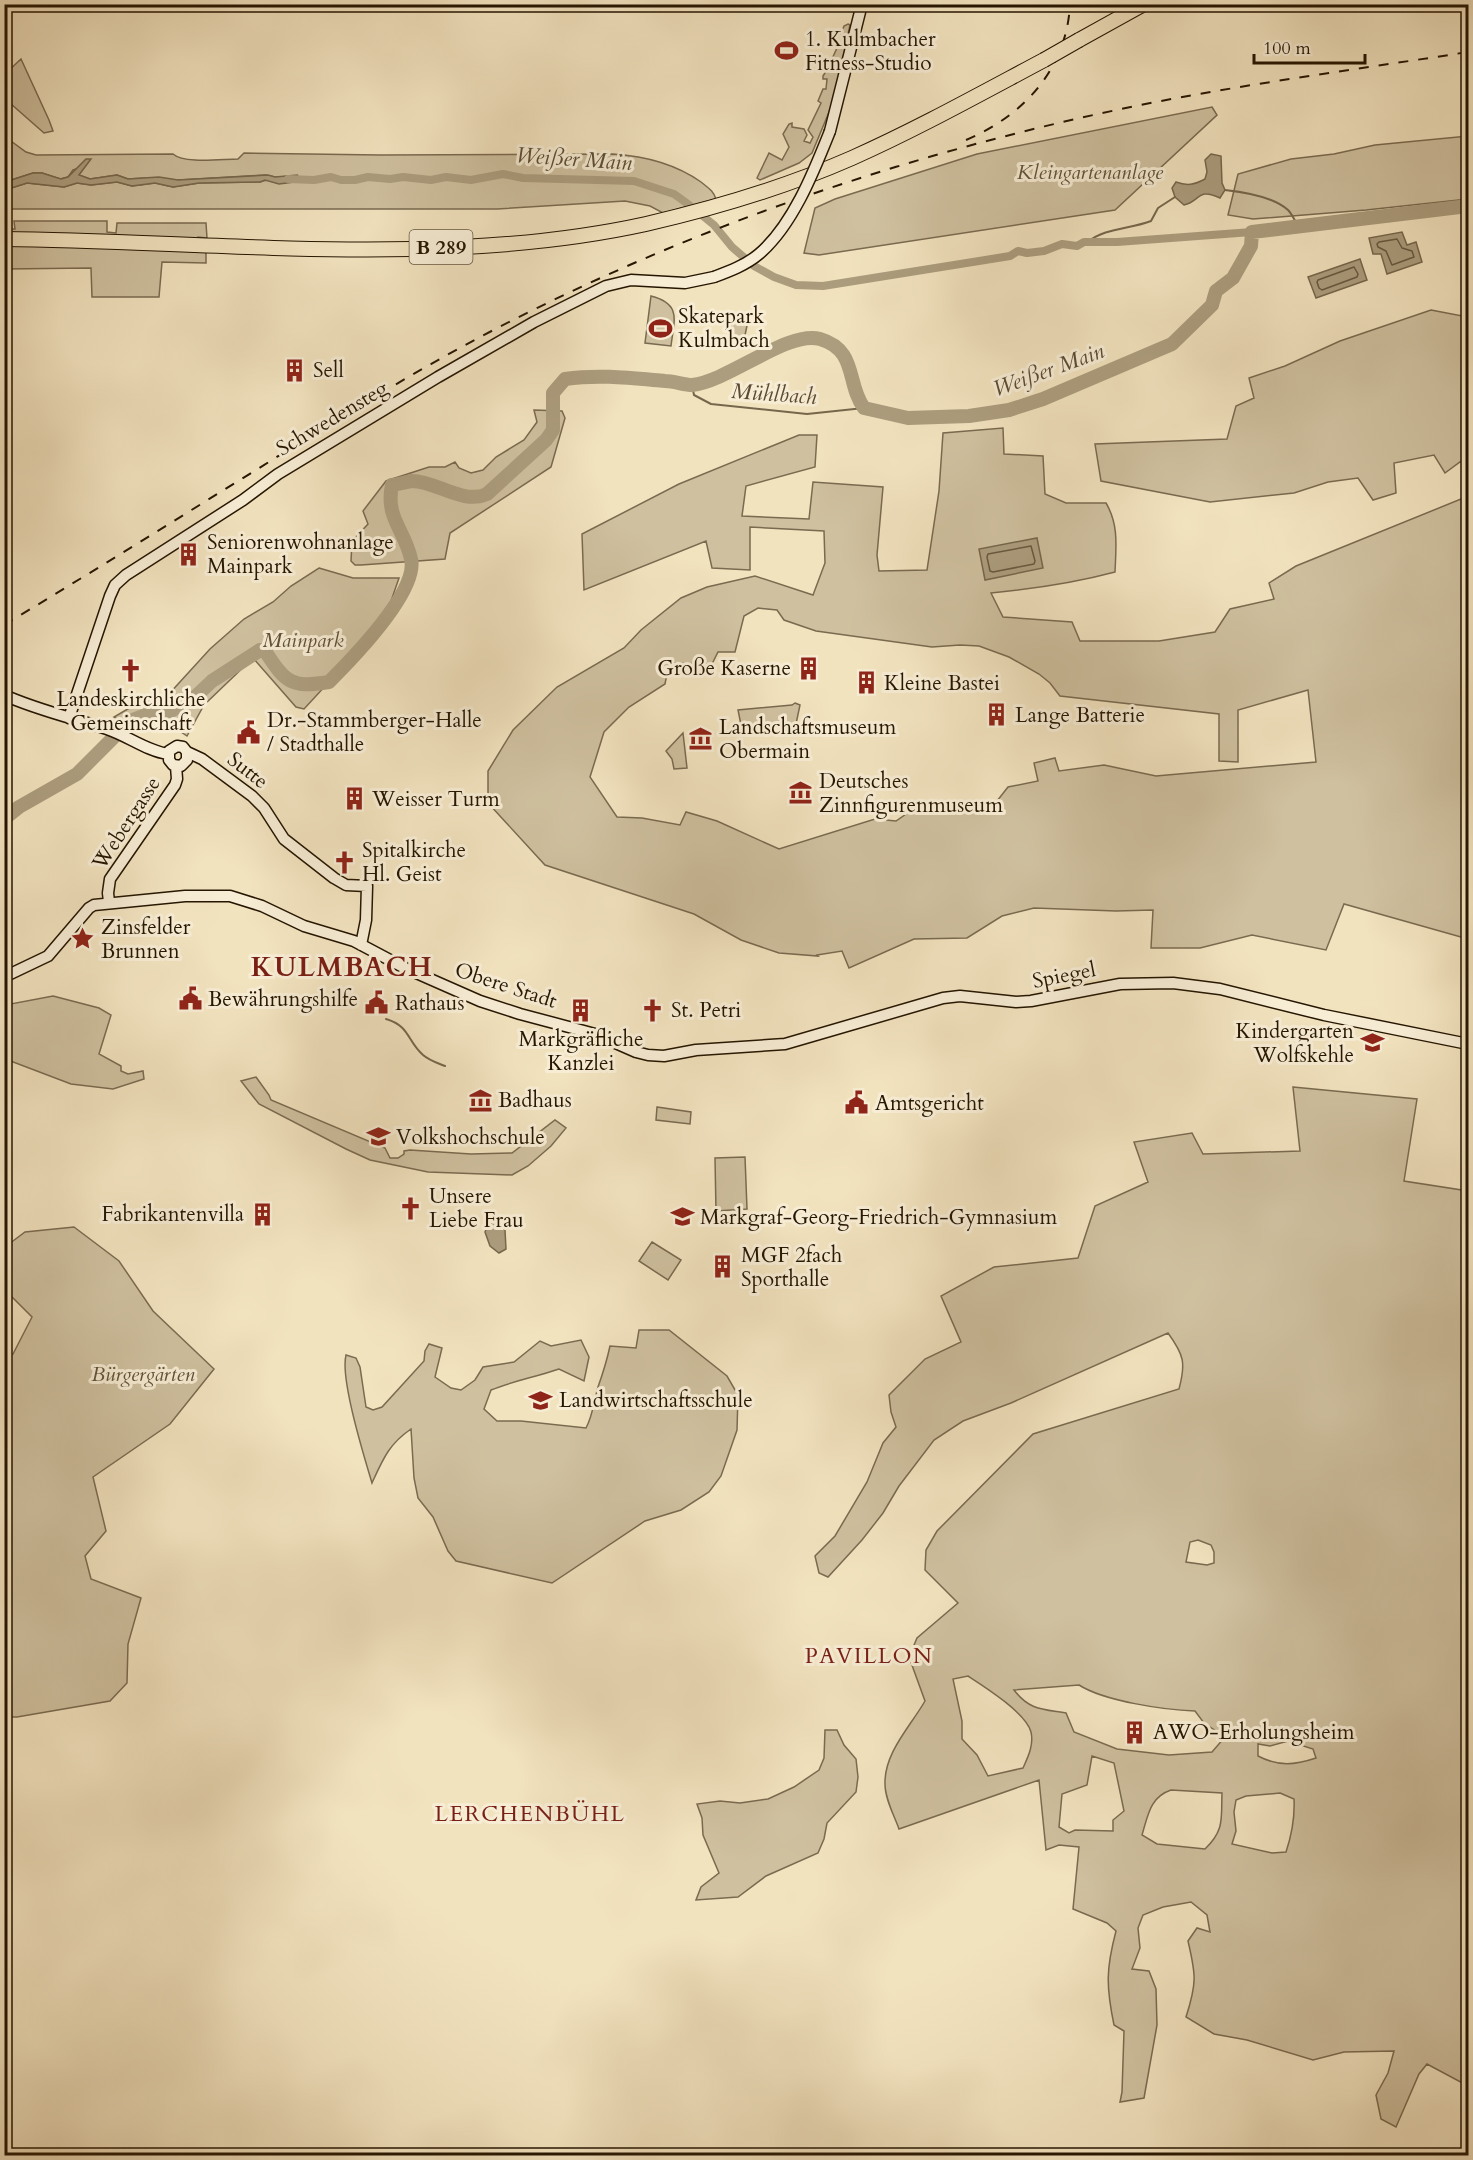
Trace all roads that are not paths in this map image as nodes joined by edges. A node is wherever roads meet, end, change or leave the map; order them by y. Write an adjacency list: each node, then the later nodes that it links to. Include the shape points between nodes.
1 (862, 4): 5 (street, Schwedensteg, bridge, via 830,131 803,192 780,230 759,254 714,277 685,283 631,280 606,286 575,301 278,474 126,575 110,596)
2 (1144, 4): 3 (highway, B 289, bridge, via 923,125 851,158 730,201 608,231 449,247)
3 (4, 239)
4 (6, 696): 5 (street)
5 (69, 718): 7 (street)
6 (187, 752): 7 (street, via 177,746); 8 (street, via 186,762); 10 (street, Sutte, via 252,796 284,839 334,878 346,885 367,886)
7 (168, 754): 8 (street)
8 (176, 766): 9 (street, Webergasse, via 175,785 110,879)
9 (109, 902): 10 (street, Obere Stadt, via 230,896); 11 (street, via 89,908 41,961)
10 (361, 945): 13 (street, Obere Stadt, via 480,1001 595,1034 636,1052 655,1056)
11 (4, 976)
12 (1468, 1044): 13 (street, Spiegel, via 1220,989 1148,983 1100,987 1031,1001 943,998 785,1044)
13 (756, 1047)

